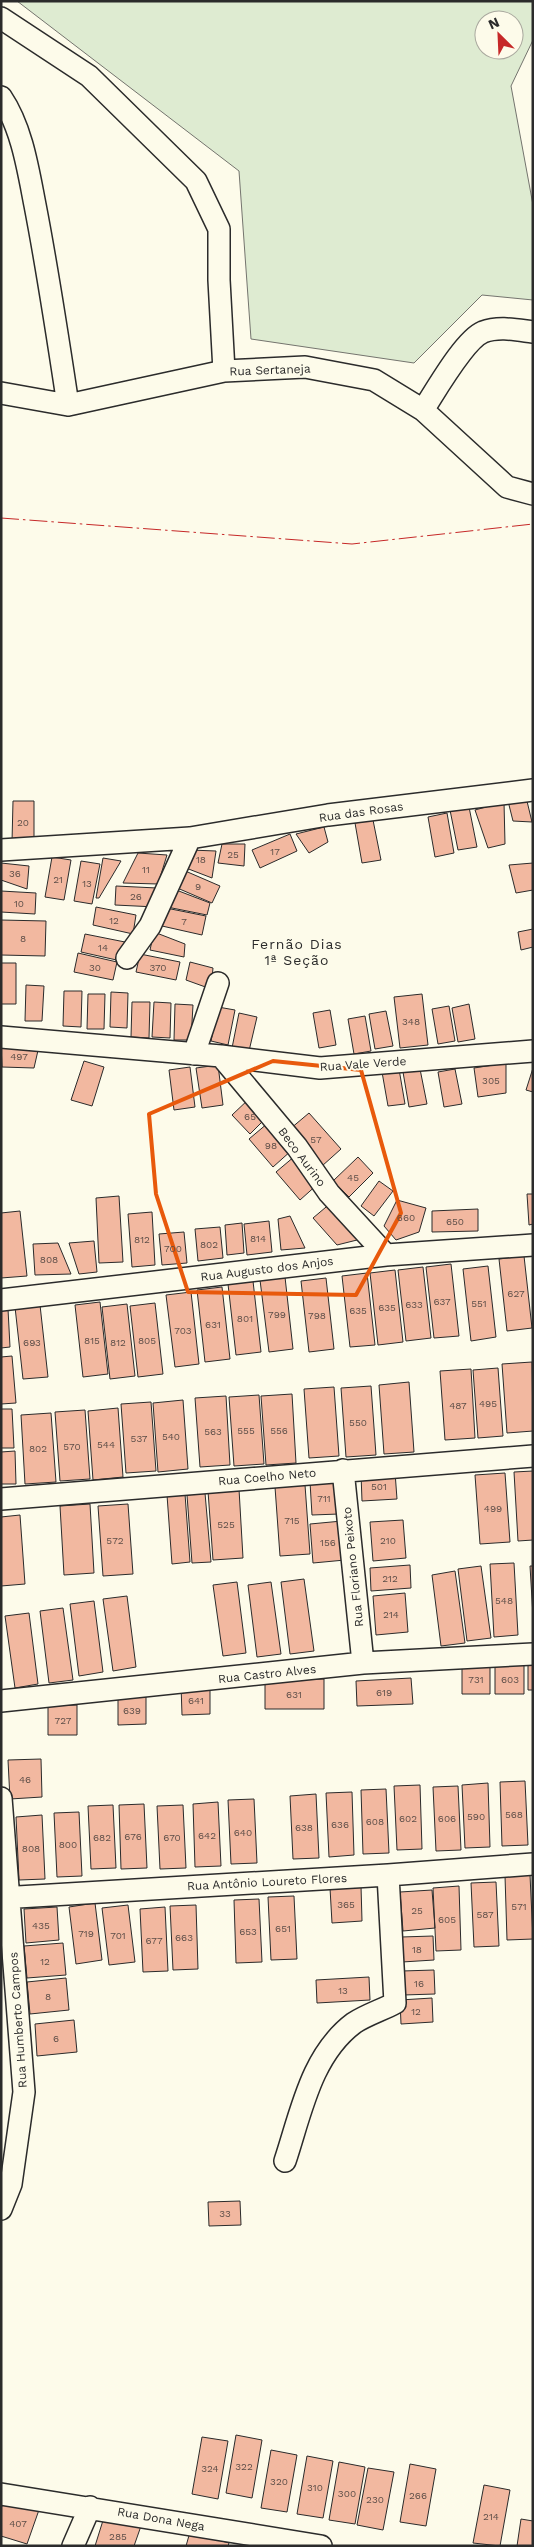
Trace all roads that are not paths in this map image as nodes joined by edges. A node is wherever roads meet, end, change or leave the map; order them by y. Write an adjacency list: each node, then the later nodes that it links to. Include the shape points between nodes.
1 (1, 18): 4 (street, via 89,76 196,180 219,228)
2 (1, 97): 6 (street, via 10,111 27,167)
3 (533, 332): 7 (street, via 503,328 483,332 469,342)
4 (224, 371): 6 (street, Rua Sertaneja); 7 (street, Rua Sertaneja, via 305,366 374,380)
5 (1, 393): 6 (street, Rua Sertaneja)
6 (68, 405)
7 (422, 410): 8 (street, Rua Sertaneja, via 507,487)
8 (533, 494)
9 (533, 790): 10 (street, Rua das Rosas, via 328,816)
10 (190, 838): 11 (street, Rua das Rosas); 12 (street, via 150,926)
11 (1, 850)
12 (127, 958)
13 (218, 982): 16 (street)
14 (1, 1037): 16 (street, Rua Vale Verde)
15 (533, 1051): 17 (street, Rua Vale Verde, via 320,1068)
16 (194, 1054): 17 (street, Rua Vale Verde)
17 (221, 1056): 19 (street, Beco Aurino, via 297,1147 329,1193)
18 (533, 1245): 19 (street, Rua Augusto dos Anjos)
19 (386, 1255): 20 (street, Rua Augusto dos Anjos)
20 (1, 1300)
21 (533, 1456): 22 (street, Rua Coelho Neto)
22 (342, 1470): 23 (street, Rua Coelho Neto); 25 (street, Rua Floriano Peixoto)
23 (1, 1499)
24 (533, 1654): 25 (street, Rua Castro Alves)
25 (364, 1664): 26 (street, Rua Castro Alves)
26 (1, 1701)
27 (1, 1798): 30 (street, Rua Humberto Campos)
28 (533, 1864): 29 (street, Rua Antônio Loureto Flores)
29 (388, 1876): 30 (street, Rua Antônio Loureto Flores); 31 (street, via 395,2003 354,2023 330,2046 316,2068)
30 (5, 1898): 32 (street, Rua Humberto Campos, via 24,2092 11,2184)
31 (285, 2161)
32 (1, 2209)
33 (1, 2494): 34 (street, Rua Dona Nega)
34 (90, 2507): 35 (street); 36 (street, Rua Dona Nega)
35 (72, 2546)
36 (321, 2546)

